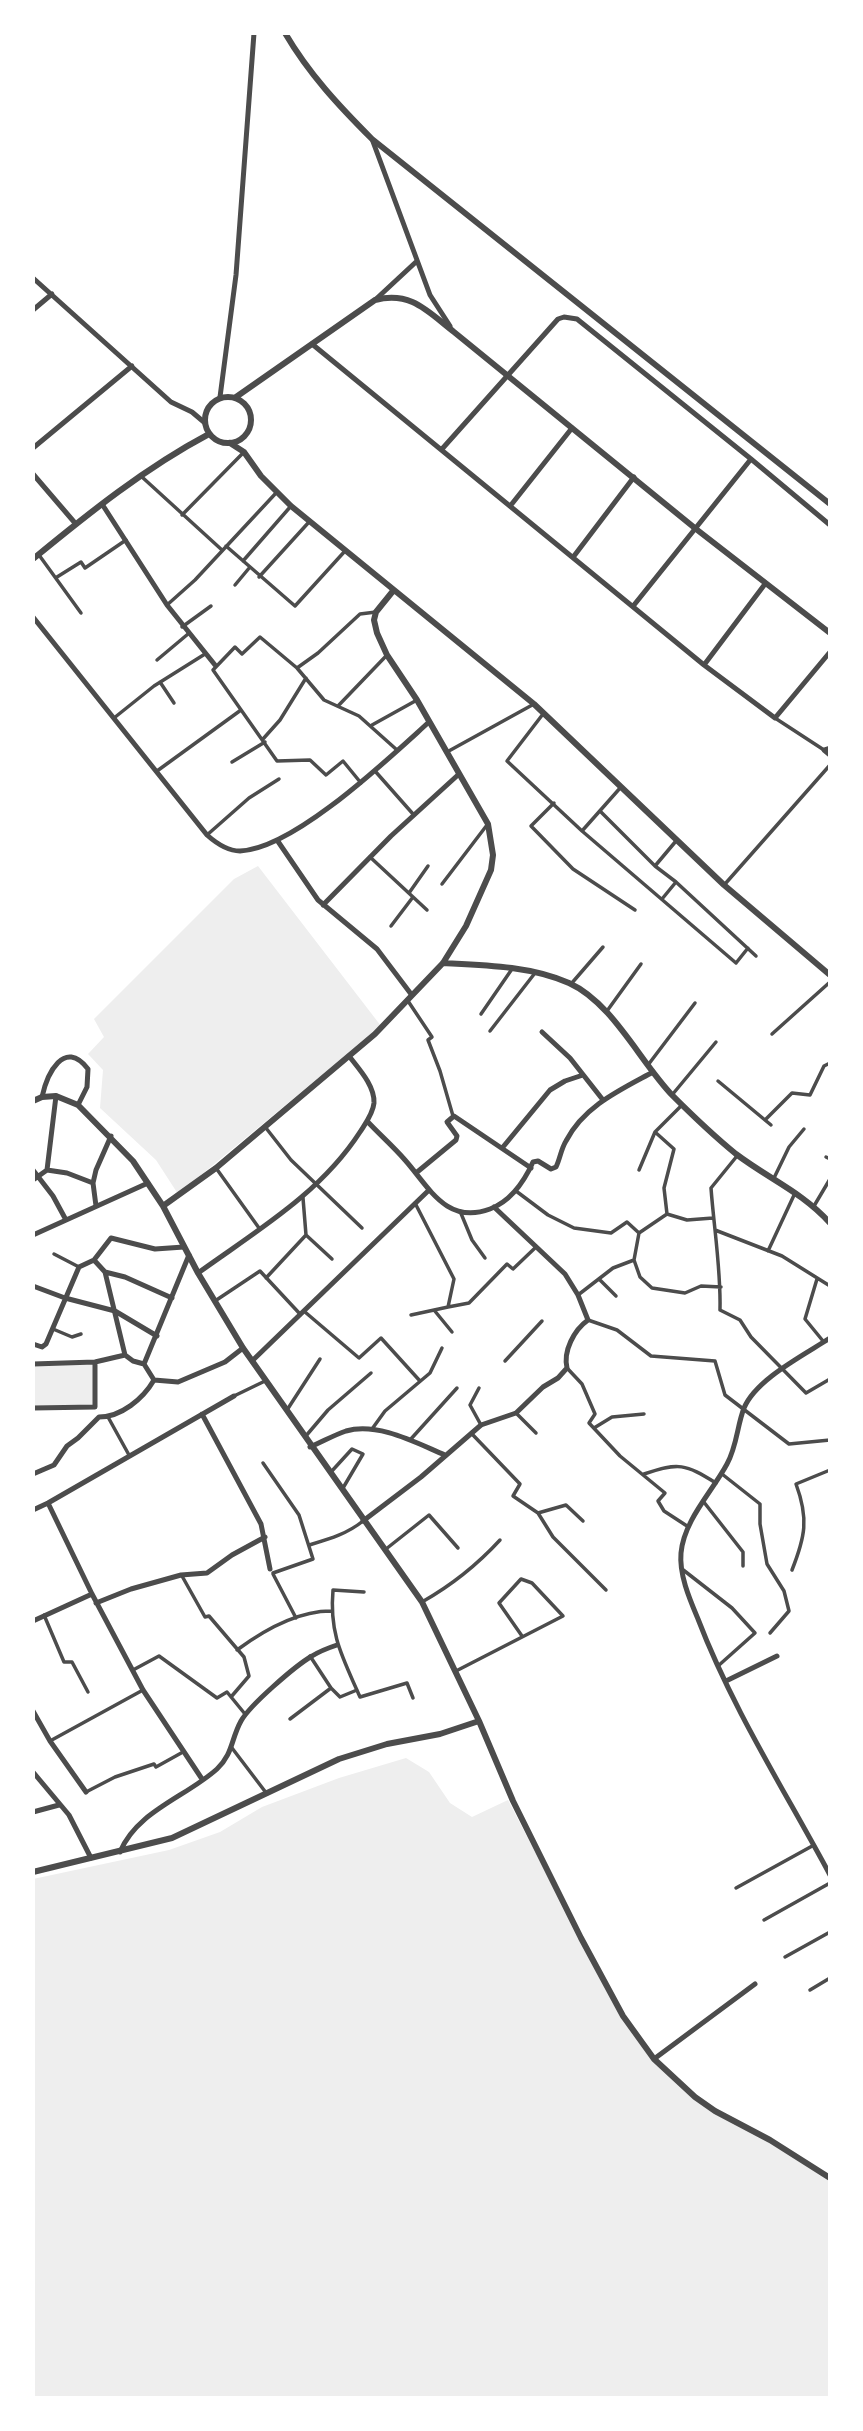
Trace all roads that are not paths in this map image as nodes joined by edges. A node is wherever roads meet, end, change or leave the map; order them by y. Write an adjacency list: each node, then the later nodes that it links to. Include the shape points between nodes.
1 (254, 33): 13 (street, via 236,275)
2 (285, 33): 3 (street, via 310,72)
3 (372, 139): 4 (street); 28 (street)
4 (417, 261): 7 (street); 9 (street, via 430,295)
5 (33, 278): 6 (street)
6 (52, 294): 8 (street); 11 (street)
7 (375, 300): 9 (street, via 401,297); 10 (street)
8 (33, 310)
9 (454, 332): 12 (street)
10 (312, 344): 14 (street); 20 (street)
11 (132, 366): 15 (street, via 171,402); 19 (street)
12 (506, 376): 16 (street); 20 (street); 22 (street, via 558,319 577,319)
13 (220, 397): 14 (street); 15 (street, via 208,408)
14 (236, 397): 18 (street, via 249,409 251,427)
15 (205, 423): 17 (street)
16 (572, 428): 25 (street); 29 (street)
17 (209, 434): 18 (street); 24 (street)
18 (230, 443): 21 (street)
19 (33, 448)
20 (442, 449): 29 (street)
21 (244, 452): 26 (street); 31 (street)
22 (751, 459): 34 (street); 35 (street)
23 (33, 474): 33 (street)
24 (141, 475): 27 (street); 31 (street)
25 (634, 478): 35 (street); 39 (street)
26 (276, 492): 30 (street); 37 (street)
27 (102, 504): 33 (street); 36 (street)
28 (830, 504)
29 (511, 505): 39 (street)
30 (291, 506): 32 (street); 41 (street)
31 (182, 515): 37 (street)
32 (309, 522): 38 (street); 44 (street)
33 (75, 523): 40 (street)
34 (830, 526)
35 (696, 529): 45 (street); 49 (street)
36 (126, 540): 43 (street, via 85,568 80,562); 48 (street)
37 (224, 548): 41 (street); 48 (street)
38 (345, 551): 44 (street, via 295,606); 47 (street)
39 (574, 556): 49 (street)
40 (36, 557): 43 (street)
41 (243, 561): 42 (street)
42 (250, 568): 44 (street); 46 (street)
43 (57, 577): 51 (street)
44 (260, 577)
45 (765, 584): 55 (street); 61 (street)
46 (235, 585)
47 (393, 591): 52 (street); 68 (street)
48 (167, 605): 54 (street)
49 (634, 605): 61 (street)
50 (211, 606): 54 (street)
51 (81, 612)
52 (376, 612): 59 (street, via 375,626); 63 (street, via 360,614)
53 (33, 617): 72 (street)
54 (182, 627): 56 (street)
55 (830, 633)
56 (188, 634): 58 (street); 60 (street)
57 (830, 652): 73 (street)
58 (205, 654): 62 (street); 65 (street)
59 (387, 655): 66 (street); 69 (street)
60 (157, 660)
61 (704, 664): 73 (street)
62 (215, 665): 63 (street, via 234,647 242,654 260,637); 70 (street, via 213,670)
63 (297, 668): 64 (street)
64 (306, 678): 69 (street, via 324,700); 76 (street)
65 (160, 682): 67 (street); 72 (street)
66 (417, 700): 74 (street); 75 (street)
67 (174, 703)
68 (534, 704): 71 (street); 79 (street)
69 (338, 706): 75 (street)
70 (241, 709): 76 (street); 83 (street)
71 (543, 714): 88 (street); 89 (street, via 507,761)
72 (114, 718): 83 (street)
73 (775, 718): 77 (street)
74 (429, 722): 78 (street); 79 (street)
75 (372, 725): 78 (street)
76 (264, 741): 81 (street); 87 (street, via 277,761 310,761 326,775 344,761)
77 (827, 749): 80 (street)
78 (397, 750): 84 (street)
79 (447, 752): 85 (street)
80 (830, 755)
81 (232, 762)
82 (830, 765): 102 (street)
83 (158, 771): 94 (street)
84 (375, 771): 87 (street); 91 (street)
85 (459, 774): 91 (street); 92 (street)
86 (279, 779): 94 (street)
87 (360, 783): 96 (street)
88 (621, 787): 90 (street); 95 (street)
89 (554, 803): 93 (street); 107 (street, via 531,826 573,869)
90 (600, 811): 93 (street); 99 (street)
91 (414, 815): 97 (street)
92 (488, 824): 101 (street); 112 (street, via 491,870)
93 (582, 831): 104 (street)
94 (207, 835): 96 (street, via 239,851)
95 (677, 840): 99 (street); 102 (street)
96 (277, 841): 105 (street)
97 (370, 858): 103 (street); 105 (street)
98 (428, 866): 103 (street)
99 (654, 866): 100 (street)
100 (676, 883): 104 (street); 110 (street)
101 (442, 884)
102 (724, 885): 116 (street)
103 (411, 895): 106 (street); 108 (street)
104 (662, 900): 110 (street, via 736,964)
105 (324, 905): 119 (street, via 377,949)
106 (428, 909)
107 (635, 910)
108 (391, 926)
109 (603, 947): 118 (street)
110 (748, 948): 111 (street)
111 (756, 956)
112 (443, 963): 114 (street); 119 (street)
113 (640, 964): 121 (street)
114 (512, 969): 115 (street); 122 (street)
115 (535, 973): 118 (street); 123 (street)
116 (830, 975)
117 (830, 982): 125 (street)
118 (571, 984): 121 (street)
119 (409, 997): 127 (street); 139 (street, via 432,1037 428,1040)
120 (695, 1003): 129 (street)
121 (606, 1012): 129 (street)
122 (481, 1014)
123 (490, 1031)
124 (542, 1031): 130 (street)
125 (772, 1034)
126 (716, 1042): 132 (street)
127 (349, 1056): 141 (street, via 373,1095); 143 (street)
128 (830, 1063): 140 (street, via 810,1095 792,1093)
129 (650, 1069): 132 (street); 135 (street)
130 (583, 1075): 135 (street); 147 (street, via 550,1090)
131 (718, 1081): 140 (street)
132 (673, 1095): 138 (street)
133 (56, 1096): 134 (street); 137 (street); 152 (street)
134 (42, 1097): 136 (street); 137 (street, via 50,1072 58,1062 72,1057 88,1069 87,1087)
135 (603, 1100): 150 (street, via 568,1136 556,1167 549,1169 538,1161)
136 (33, 1101)
137 (78, 1104): 146 (street)
138 (682, 1104): 145 (street); 148 (street)
139 (453, 1116): 147 (street); 154 (street, via 447,1122 456,1140)
140 (765, 1120): 142 (street)
141 (367, 1121): 154 (street); 161 (street, via 338,1164)
142 (771, 1125)
143 (266, 1128): 149 (street); 161 (street)
144 (804, 1129): 156 (street)
145 (655, 1132): 153 (street); 172 (street, via 674,1149 664,1188)
146 (111, 1136): 159 (street); 160 (street)
147 (503, 1147): 150 (street)
148 (737, 1154): 156 (street); 173 (street, via 711,1188)
149 (216, 1168): 168 (street); 176 (street)
150 (531, 1168): 163 (street)
151 (33, 1170): 155 (street)
152 (47, 1170): 155 (street); 159 (street)
153 (639, 1170)
154 (416, 1173): 162 (street)
155 (39, 1176): 158 (street); 174 (street)
156 (774, 1178): 164 (street)
157 (830, 1179): 169 (street)
158 (33, 1180)
159 (93, 1182): 167 (street)
160 (148, 1183): 167 (street); 168 (street)
161 (317, 1185): 165 (street); 177 (street)
162 (428, 1191): 166 (street); 171 (street)
163 (516, 1191): 170 (street); 179 (street, via 574,1228 611,1233 627,1222)
164 (796, 1191): 169 (street); 184 (street)
165 (303, 1198): 176 (street); 180 (street)
166 (415, 1203): 205 (street, via 454,1279); 208 (street)
167 (96, 1206): 174 (street)
168 (163, 1206): 182 (street)
169 (814, 1206): 175 (street)
170 (494, 1207): 171 (street); 183 (street)
171 (460, 1211): 187 (street)
172 (667, 1214): 173 (street, via 687,1220); 179 (street)
173 (713, 1218): 178 (street)
174 (66, 1220): 181 (street)
175 (830, 1223)
176 (259, 1228): 193 (street)
177 (362, 1228)
178 (715, 1230): 184 (street); 199 (street)
179 (639, 1233): 190 (street)
180 (306, 1235): 188 (street); 194 (street)
181 (33, 1236)
182 (184, 1247): 186 (street); 189 (street, via 155,1249 111,1238)
183 (536, 1247): 200 (street, via 565,1274); 205 (street, via 513,1269 506,1265 469,1303)
184 (768, 1251): 196 (street)
185 (54, 1254): 191 (street)
186 (189, 1255): 193 (street); 203 (street)
187 (485, 1258)
188 (332, 1259)
189 (94, 1260): 191 (street); 192 (street)
190 (634, 1260): 195 (street); 199 (street, via 640,1277 652,1288 685,1293 701,1286)
191 (79, 1267): 202 (street)
192 (105, 1272): 203 (street); 207 (street)
193 (198, 1273): 204 (street)
194 (266, 1278): 204 (street, via 260,1271); 208 (street)
195 (599, 1279): 200 (street); 201 (street)
196 (817, 1279): 198 (street); 216 (street, via 805,1319)
197 (33, 1286): 202 (street)
198 (830, 1286)
199 (721, 1287): 230 (street, via 720,1310 740,1320)
200 (578, 1295): 210 (street)
201 (616, 1296)
202 (65, 1298): 207 (street); 212 (street)
203 (172, 1298): 215 (street)
204 (215, 1301): 219 (street)
205 (448, 1307): 206 (street)
206 (433, 1310): 209 (street); 213 (street)
207 (115, 1311): 215 (street); 221 (street)
208 (301, 1312): 223 (street); 235 (street, via 359,1358 381,1338)
209 (411, 1315)
210 (588, 1320): 229 (street, via 574,1336); 241 (street, via 617,1330 651,1356 715,1361 725,1395)
211 (542, 1321): 224 (street)
212 (53, 1329): 214 (street, via 72,1336); 218 (street)
213 (452, 1332)
214 (81, 1334)
215 (157, 1336): 228 (street)
216 (827, 1340): 230 (street)
217 (33, 1344): 218 (street)
218 (42, 1347): 226 (street)
219 (243, 1348): 223 (street); 233 (street, via 198,1375 178,1382)
220 (442, 1348): 235 (street, via 430,1373)
221 (125, 1355): 225 (street); 228 (street)
222 (320, 1359): 242 (street)
223 (252, 1361): 234 (street)
224 (505, 1361)
225 (95, 1362): 226 (street); 239 (street)
226 (46, 1363): 227 (street)
227 (33, 1364)
228 (144, 1364): 233 (street)
229 (567, 1368): 243 (street); 249 (street, via 582,1384 595,1414 589,1423)
230 (781, 1368): 232 (street, via 806,1393); 241 (street)
231 (371, 1373): 253 (street)
232 (830, 1379)
233 (153, 1380): 247 (street, via 139,1400)
234 (265, 1381): 238 (street); 242 (street)
235 (420, 1381): 250 (street, via 385,1411)
236 (457, 1388): 254 (street)
237 (479, 1388): 248 (street, via 470,1405)
238 (234, 1396): 244 (street)
239 (95, 1407): 240 (street); 246 (street)
240 (33, 1408)
241 (743, 1409): 255 (street, via 789,1444); 263 (street, via 737,1439)
242 (286, 1412): 253 (street)
243 (516, 1413): 248 (street); 251 (street)
244 (202, 1414): 257 (street); 274 (street)
245 (644, 1414): 249 (street, via 612,1417)
246 (99, 1417): 247 (street); 261 (street, via 67,1446 54,1465)
247 (108, 1417): 257 (street)
248 (481, 1425): 252 (street)
249 (594, 1428): 264 (street)
250 (372, 1429): 254 (street); 256 (street, via 346,1431)
251 (536, 1433)
252 (472, 1434): 258 (street); 270 (street, via 520,1484 513,1496)
253 (304, 1438): 256 (street)
254 (410, 1440): 258 (street)
255 (830, 1440)
256 (310, 1447): 262 (street)
257 (129, 1455): 268 (street)
258 (445, 1455): 271 (street)
259 (263, 1463): 276 (street, via 299,1515)
260 (830, 1470): 281 (street, via 796,1484 803,1503 804,1538)
261 (33, 1474)
262 (330, 1474): 266 (street); 266 (street, via 352,1449 363,1454)
263 (722, 1474): 265 (street); 293 (street, via 760,1504 767,1564 784,1591 789,1611)
264 (643, 1475): 265 (street, via 666,1466 688,1466); 273 (street, via 665,1493 657,1501 664,1511)
265 (716, 1483): 267 (street)
266 (342, 1490): 271 (street)
267 (703, 1501): 273 (street); 279 (street, via 743,1552)
268 (48, 1503): 269 (street); 286 (street)
269 (33, 1510)
270 (538, 1513): 272 (street, via 566,1505); 284 (street, via 554,1538)
271 (363, 1521): 276 (street); 278 (street)
272 (583, 1521)
273 (689, 1528): 280 (street, via 680,1554)
274 (265, 1537): 282 (street); 283 (street, via 207,1573)
275 (500, 1540): 288 (street, via 479,1563)
276 (309, 1545): 282 (street, via 313,1559)
277 (458, 1548): 278 (street, via 429,1515)
278 (386, 1549): 288 (street)
279 (743, 1566)
280 (682, 1569): 299 (street); 299 (street, via 732,1608 755,1633)
281 (792, 1570)
282 (271, 1571): 291 (street)
283 (181, 1576): 287 (street); 296 (street, via 205,1617 209,1616)
284 (606, 1590)
285 (364, 1592): 289 (street, via 333,1590)
286 (92, 1594): 287 (street); 290 (street)
287 (96, 1602): 300 (street)
288 (422, 1602): 301 (street)
289 (331, 1611): 291 (street); 295 (street)
290 (44, 1615): 292 (street); 306 (street, via 64,1662 72,1662)
291 (296, 1618): 296 (street, via 258,1634)
292 (33, 1621)
293 (770, 1633)
294 (522, 1636): 294 (street, via 563,1616 532,1583 521,1579 499,1604); 301 (street)
295 (337, 1645): 298 (street); 305 (street)
296 (237, 1650): 307 (street, via 249,1676)
297 (777, 1656): 302 (street)
298 (310, 1657): 303 (street); 310 (street)
299 (718, 1667): 302 (street)
300 (133, 1670): 304 (street); 307 (street, via 159,1656 217,1698 227,1692)
301 (456, 1671): 312 (street)
302 (726, 1681): 322 (street)
303 (331, 1688): 305 (street, via 340,1697); 311 (street)
304 (143, 1690): 313 (street); 315 (street)
305 (357, 1690): 308 (street, via 360,1697 407,1683)
306 (88, 1692)
307 (231, 1696): 310 (street)
308 (413, 1698)
309 (33, 1711): 313 (street)
310 (245, 1714): 314 (street)
311 (290, 1719)
312 (479, 1721): 319 (street, via 350,1755); 335 (street, via 581,1938 623,2016)
313 (50, 1741): 318 (street)
314 (232, 1748): 317 (street); 319 (street)
315 (185, 1751): 317 (street); 318 (street, via 156,1767 115,1777)
316 (33, 1772): 320 (street)
317 (202, 1779): 323 (street, via 134,1830)
318 (86, 1791)
319 (267, 1795): 323 (street, via 172,1838)
320 (59, 1805): 321 (street); 324 (street, via 77,1827)
321 (33, 1812)
322 (814, 1846): 326 (street); 328 (street)
323 (120, 1852): 324 (street)
324 (91, 1858): 325 (street)
325 (33, 1872)
326 (830, 1875)
327 (830, 1883): 329 (street)
328 (736, 1888)
329 (764, 1920)
330 (830, 1932): 331 (street)
331 (785, 1957)
332 (830, 1978): 334 (street)
333 (755, 1984): 335 (street)
334 (810, 1990)
335 (654, 2059): 336 (street, via 715,2111)
336 (830, 2178)

